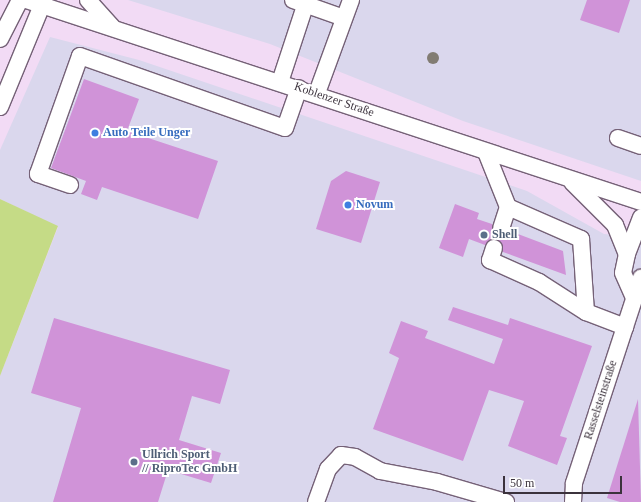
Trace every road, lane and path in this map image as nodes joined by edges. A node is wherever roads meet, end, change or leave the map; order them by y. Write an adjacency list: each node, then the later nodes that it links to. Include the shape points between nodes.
1 (20, 0): 9 (street)
2 (26, 0): 6 (street, Koblenzer Straße)
3 (88, 0): 8 (street)
4 (351, 0): 7 (street)
5 (302, 1): 7 (street); 10 (street)
6 (43, 3): 8 (street, Koblenzer Straße); 13 (street)
7 (344, 18): 12 (street)
8 (113, 28): 10 (street, Koblenzer Straße)
9 (0, 39)
10 (280, 82): 11 (street, Koblenzer Straße)
11 (299, 88): 12 (street, Koblenzer Straße); 18 (street, via 285,128 80,56 38,174)
12 (317, 93): 16 (street, Koblenzer Straße)
13 (0, 107)
14 (618, 138): 15 (street)
15 (641, 146)
16 (486, 152): 17 (street, Koblenzer Straße); 20 (street)
17 (568, 178): 19 (street, Koblenzer Straße); 24 (street, via 615,225)
18 (70, 185)
19 (641, 202)
20 (508, 207): 22 (street); 27 (street, via 581,239)
21 (641, 218): 24 (street)
22 (501, 228)
23 (494, 248): 27 (street, via 490,260 539,282)
24 (627, 254): 26 (street, via 623,273)
25 (641, 278): 26 (street, Rasselsteinstraße)
26 (634, 298): 28 (street, Rasselsteinstraße)
27 (586, 312): 28 (street)
28 (624, 327): 31 (street, Rasselsteinstraße, via 574,483)
29 (316, 502): 30 (street, via 328,469 342,455 355,456 380,472 437,482)
30 (506, 502)
31 (573, 502)

